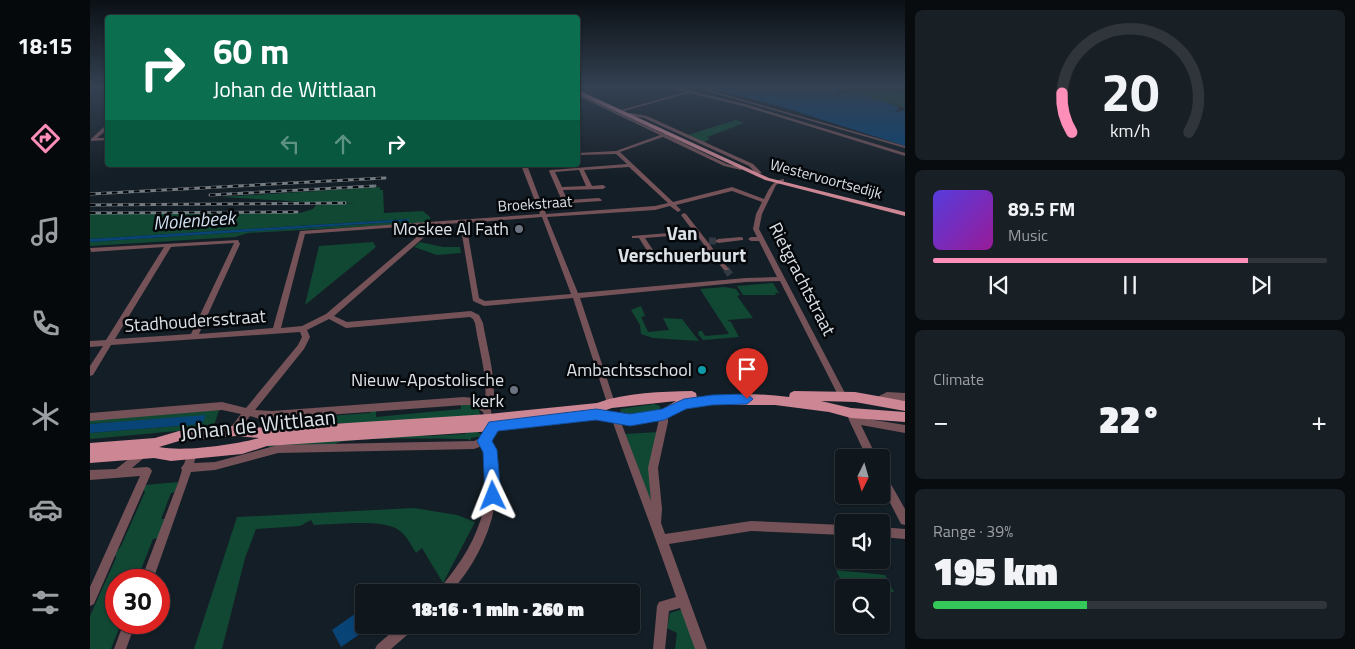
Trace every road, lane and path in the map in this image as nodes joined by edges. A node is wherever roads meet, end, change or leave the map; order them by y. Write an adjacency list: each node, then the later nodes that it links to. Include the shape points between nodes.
1 (628, 116): 7 (main road, Westervoortsedijk)
2 (634, 116): 7 (main road, Westervoortsedijk)
3 (641, 116): 16 (street, Westervoortsedijk, via 751,165)
4 (780, 116): 12 (street)
5 (800, 116): 9 (street)
6 (105, 129): 8 (street, via 93,140)
7 (668, 134): 10 (street); 16 (main road, Westervoortsedijk); 17 (main road, Westervoortsedijk, via 741,168)
8 (105, 139)
9 (905, 149)
10 (617, 152): 11 (street); 13 (street)
11 (580, 154)
12 (905, 155)
13 (631, 165): 15 (street); 26 (street)
14 (525, 167): 25 (street)
15 (581, 169): 19 (street); 20 (street, via 552,171)
16 (759, 173): 17 (main road, Westervoortsedijk)
17 (779, 181): 24 (street, Rietgrachtstraat); 29 (main road, Westervoortsedijk)
18 (603, 187): 19 (street)
19 (590, 188): 20 (street)
20 (560, 189): 23 (street)
21 (599, 200): 22 (street)
22 (590, 201): 23 (street); 28 (street)
23 (565, 202): 25 (street)
24 (766, 202): 26 (street, Broekstraat, via 732,189); 37 (street, Rietgrachtstraat, via 755,223)
25 (540, 204): 31 (street)
26 (671, 204): 27 (street); 28 (street, Broekstraat)
27 (678, 210)
28 (596, 212): 31 (street, Broekstraat)
29 (905, 213)
30 (684, 215): 34 (street)
31 (544, 216): 32 (street, Broekstraat); 46 (street)
32 (463, 221): 33 (street, Broekstraat); 46 (street, via 476,299 484,304)
33 (429, 223): 47 (street, Stadhoudersstraat, via 428,231); 49 (street, Broekstraat, via 302,232)
34 (697, 232): 41 (street); 43 (street, via 638,237)
35 (741, 239): 38 (street)
36 (751, 239): 37 (street)
37 (761, 239): 45 (street, Rietgrachtstraat)
38 (718, 240)
39 (170, 245): 40 (street); 50 (street, via 234,240 237,244); 51 (street)
40 (92, 250)
41 (711, 251): 43 (street); 44 (street)
42 (644, 256): 43 (street)
43 (654, 256)
44 (726, 270)
45 (782, 280): 46 (street, via 733,279); 55 (street, Rietgrachtstraat)
46 (575, 296): 59 (street)
47 (329, 316): 48 (street, Stadhoudersstraat); 69 (street, via 346,325 471,314 476,317 490,390)
48 (303, 328): 49 (street, Stadhoudersstraat); 62 (street, via 305,341)
49 (276, 331): 50 (street, Stadhoudersstraat)
50 (194, 336): 51 (street, Stadhoudersstraat)
51 (108, 342): 52 (street, Stadhoudersstraat); 53 (street)
52 (90, 344)
53 (90, 373)
54 (658, 397): 55 (main road, Johan de Wittlaan, via 747,393); 59 (main road, Johan de Wittlaan); 63 (main road, via 667,401)
55 (839, 397): 57 (main road, Johan de Wittlaan); 61 (main road)
56 (905, 397): 58 (street, via 888,395)
57 (862, 398): 58 (main road, Johan de Wittlaan); 64 (main road, via 872,407)
58 (878, 401): 60 (main road, Johan de Wittlaan)
59 (611, 403): 67 (main road); 69 (main road, Johan de Wittlaan, via 598,408)
60 (905, 406)
61 (838, 409): 63 (main road, Johan de Wittlaan, via 775,400 712,400 679,405); 65 (main road, Johan de Wittlaan)
62 (249, 412): 66 (street, Johan de Wittlaan, via 222,406); 69 (street, Johan de Wittlaan, via 272,416 464,400 474,402); 71 (street)
63 (664, 415): 67 (main road, Johan de Wittlaan, via 630,420); 85 (street, via 653,471 658,512)
64 (870, 415): 65 (main road, Johan de Wittlaan); 68 (main road, Johan de Wittlaan)
65 (852, 416): 70 (street); 75 (street)
66 (90, 417)
67 (615, 417): 69 (main road, Johan de Wittlaan); 85 (street)
68 (905, 417)
69 (490, 418): 71 (main road, Johan de Wittlaan, via 269,433); 73 (street); 76 (main road, Johan de Wittlaan, via 267,441)
70 (905, 430)
71 (235, 431): 72 (main road, Johan de Wittlaan); 76 (main road, via 242,438)
72 (194, 434): 74 (main road, Johan de Wittlaan, via 155,443); 78 (main road, via 182,447)
73 (484, 441): 80 (street, Johan de Wittlaan, via 474,445 278,449 215,466); 91 (street, via 490,450 493,496 487,521 471,556)
74 (90, 449)
75 (868, 449)
76 (228, 450): 78 (main road, Johan de Wittlaan)
77 (144, 452): 78 (main road, Johan de Wittlaan); 79 (main road, Johan de Wittlaan); 81 (street)
78 (189, 453): 80 (street)
79 (90, 457)
80 (186, 468): 90 (street)
81 (118, 473): 82 (street); 92 (street, via 147,471)
82 (90, 475)
83 (890, 492): 84 (street)
84 (905, 520)
85 (656, 523): 89 (street)
86 (835, 530): 89 (street, via 751,526)
87 (890, 533): 88 (street)
88 (905, 534)
89 (663, 540): 93 (street)
90 (151, 569)
91 (450, 584)
92 (90, 600)
93 (683, 601): 98 (street, via 663,606); 99 (street)
94 (126, 634): 96 (street)
95 (399, 634): 97 (street)
96 (120, 649)
97 (381, 649)
98 (659, 649)
99 (700, 649)

